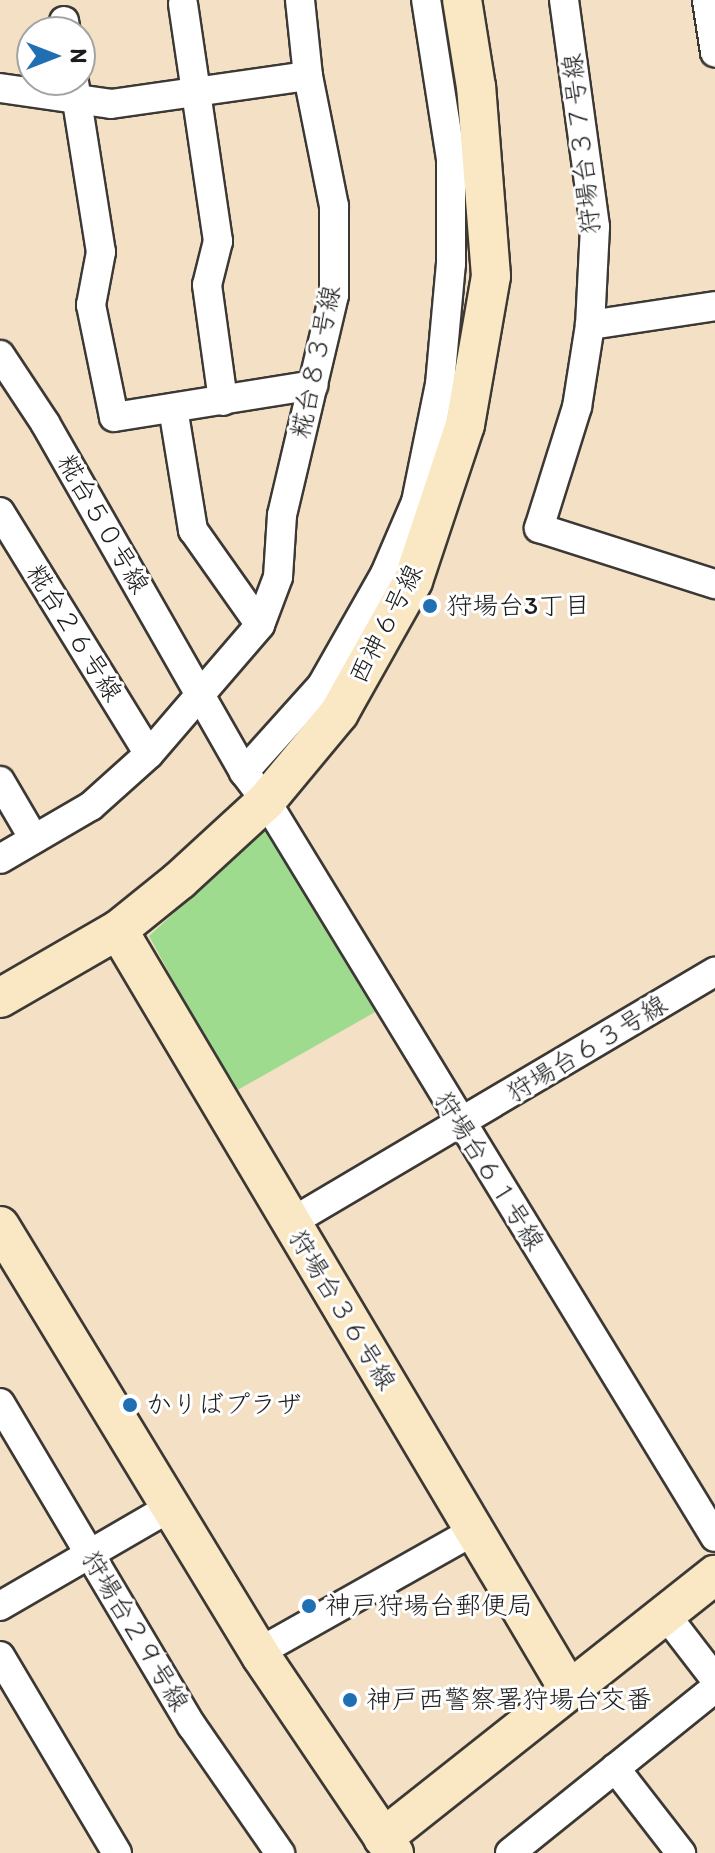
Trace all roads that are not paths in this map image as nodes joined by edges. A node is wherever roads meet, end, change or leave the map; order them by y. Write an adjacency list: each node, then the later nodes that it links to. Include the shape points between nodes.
1 (300, 0): 8 (street, 糀台８３号線)
2 (426, 0): 24 (street, via 451,159 451,264 440,384 416,502 385,574 322,685)
3 (462, 0): 24 (street, 西神６号線, via 476,87 491,276 465,425 413,581 339,713)
4 (564, 0): 13 (street, 狩場台３７号線, via 595,227)
5 (707, 0): 7 (street)
6 (183, 4): 9 (street)
7 (715, 52)
8 (308, 76): 9 (street); 15 (street, 糀台８３号線, via 334,206 334,295)
9 (196, 92): 11 (street, via 111,104); 16 (street, via 218,241 207,285)
10 (76, 96): 17 (street, via 101,252 91,305 114,417)
11 (90, 96)
12 (715, 306): 13 (street)
13 (590, 325): 19 (street, 狩場台３７号線, via 577,407 539,528)
14 (0, 355): 21 (street, 糀台５０号線, via 45,423)
15 (313, 385): 16 (street); 20 (street, 糀台８３号線, via 282,515 278,577)
16 (223, 401): 17 (street)
17 (173, 408): 20 (street, via 193,530)
18 (0, 512): 22 (street, 糀台２６号線)
19 (715, 584)
20 (260, 625): 21 (street, 糀台８３号線)
21 (201, 696): 22 (street, 糀台８３号線); 24 (street, 糀台５０号線)
22 (149, 754): 25 (street, 糀台８３号線, via 91,806)
23 (0, 781): 25 (street)
24 (255, 787): 27 (street, 西神６号線, via 180,880); 30 (street, 狩場台６１号線)
25 (34, 839): 26 (street, 糀台８３号線)
26 (0, 859)
27 (118, 930): 29 (street, 西神６号線); 31 (street, 狩場台３６号線)
28 (715, 972): 30 (street, 狩場台６３号線)
29 (0, 998)
30 (460, 1124): 31 (street, 狩場台６３号線); 36 (street, 狩場台６１号線)
31 (290, 1223): 35 (street, 狩場台３６号線)
32 (0, 1226): 34 (street)
33 (0, 1403): 37 (street, 狩場台２９号線)
34 (169, 1508): 37 (street); 41 (street)
35 (474, 1531): 41 (street); 45 (street, 狩場台３６号線)
36 (715, 1537)
37 (89, 1554): 39 (street); 49 (street, 狩場台２９号線, via 192,1726)
38 (715, 1575): 40 (street)
39 (0, 1606)
40 (665, 1614): 43 (street); 45 (street)
41 (259, 1652): 47 (street)
42 (0, 1656): 48 (street)
43 (715, 1679)
44 (715, 1688): 46 (street)
45 (569, 1690): 47 (street)
46 (615, 1768): 50 (street); 51 (street)
47 (388, 1845)
48 (117, 1853)
49 (280, 1853)
50 (510, 1853)
51 (681, 1853)

